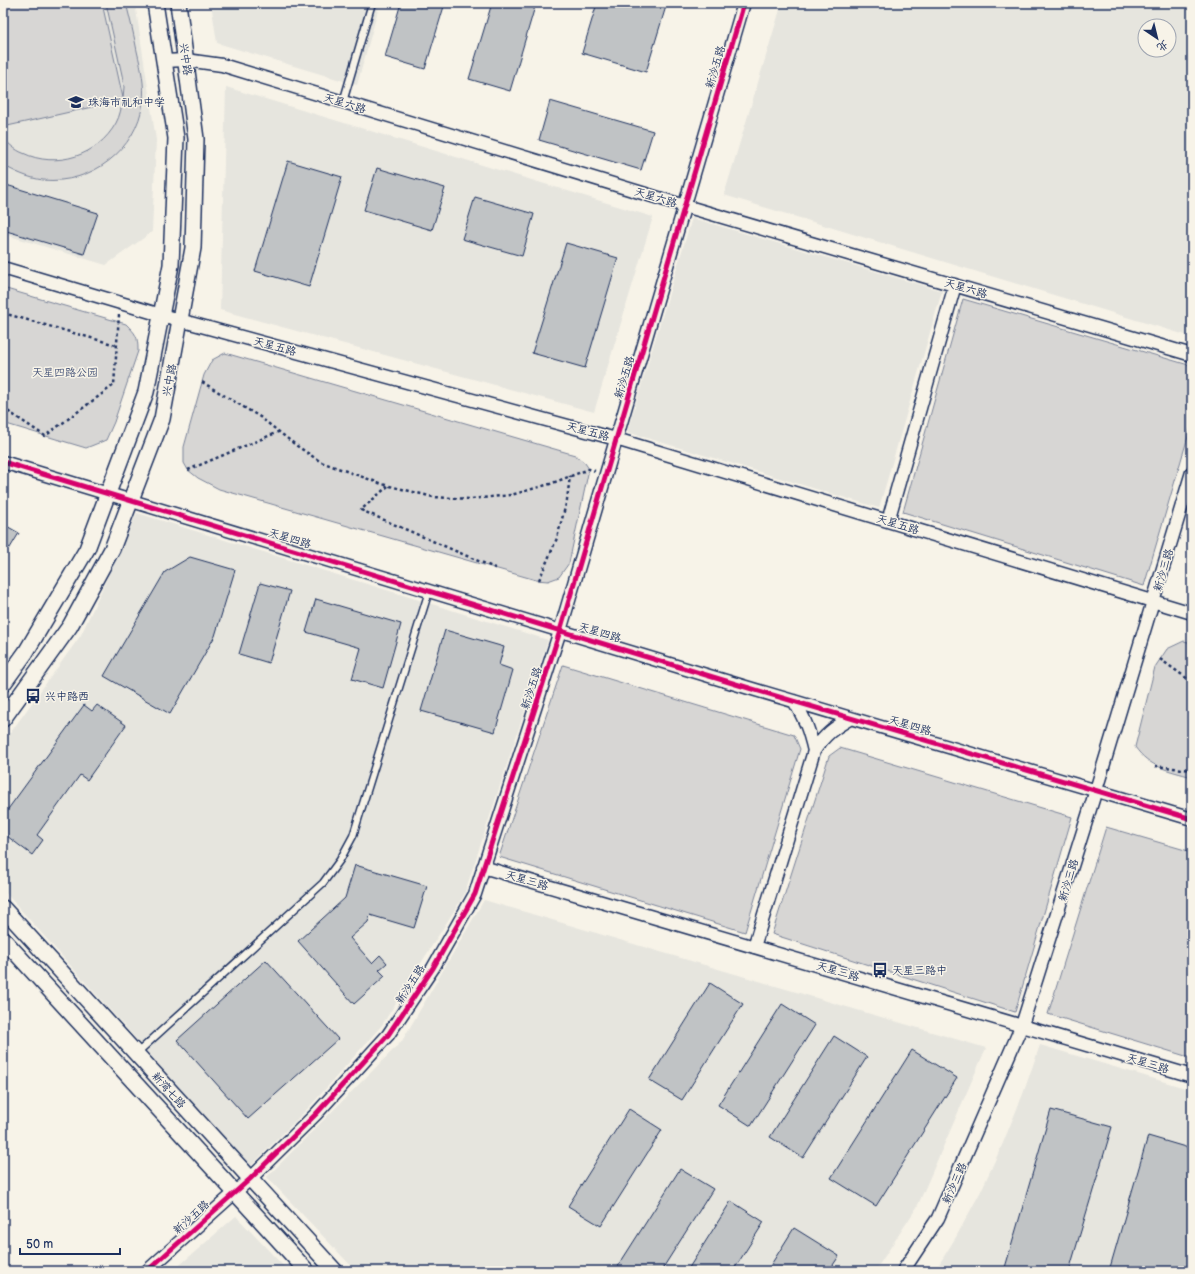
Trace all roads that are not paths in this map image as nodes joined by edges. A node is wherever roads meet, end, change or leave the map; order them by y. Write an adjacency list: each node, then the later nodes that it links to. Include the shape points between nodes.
1 (155, 3): 6 (street, 兴中路)
2 (178, 3): 5 (street, 兴中路)
3 (372, 3): 7 (lane)
4 (744, 3): 8 (street, 新沙五路)
5 (186, 60): 6 (street, 天星六路); 7 (street, 天星六路, via 222,65); 12 (street, 兴中路, via 196,139 194,248)
6 (164, 61): 11 (street, 兴中路, via 176,138 171,265)
7 (343, 102): 8 (street, 天星六路)
8 (685, 206): 10 (street, 天星六路); 14 (street, 新沙五路)
9 (3, 268): 11 (street, 天星五路)
10 (955, 285): 13 (street, 天星六路); 19 (street)
11 (161, 315): 12 (street, 天星五路); 17 (street, 兴中路, via 146,392)
12 (180, 320): 14 (street, 天星五路); 18 (street, 兴中路, via 162,419)
13 (1192, 355)
14 (616, 439): 19 (street, 天星五路); 23 (street, 新沙五路)
15 (3, 462): 17 (street, 天星四路)
16 (1192, 472): 21 (street, 新沙三路)
17 (108, 494): 18 (street, 天星四路); 24 (street, 兴中路, via 87,549 26,652)
18 (130, 500): 20 (street, 天星四路); 27 (street, 兴中路, via 112,549 70,626)
19 (888, 521): 21 (street, 天星五路)
20 (429, 591): 23 (street, 天星四路); 36 (lane, via 353,836 340,860 322,883)
21 (1154, 602): 22 (street, 天星五路); 29 (street, 新沙三路)
22 (1192, 613)
23 (560, 631): 25 (street, 天星四路); 31 (street, 新沙五路)
24 (3, 684)
25 (794, 701): 26 (street, 天星四路); 28 (street, via 808,728)
26 (851, 718): 28 (street, via 833,729); 29 (street, 天星四路)
27 (3, 719)
28 (814, 751): 34 (street)
29 (1096, 790): 30 (street, 天星四路); 35 (street, 新沙三路)
30 (1192, 819)
31 (483, 867): 34 (street, 天星三路); 38 (street, 新沙五路, via 475,894 433,968 388,1035 316,1114)
32 (3, 908): 36 (street, 新湾七路)
33 (3, 939): 39 (street, 新湾七路)
34 (754, 946): 35 (street, 天星三路)
35 (1022, 1025): 37 (street, 天星三路); 43 (street, 新沙三路, via 938,1218)
36 (136, 1054): 38 (street, 新湾七路)
37 (1192, 1076)
38 (250, 1179): 39 (street, 新沙五路); 42 (street, 新湾七路)
39 (235, 1192): 40 (street, 新沙五路); 41 (street, 新湾七路)
40 (147, 1271)
41 (307, 1271)
42 (335, 1271)
43 (903, 1271)

